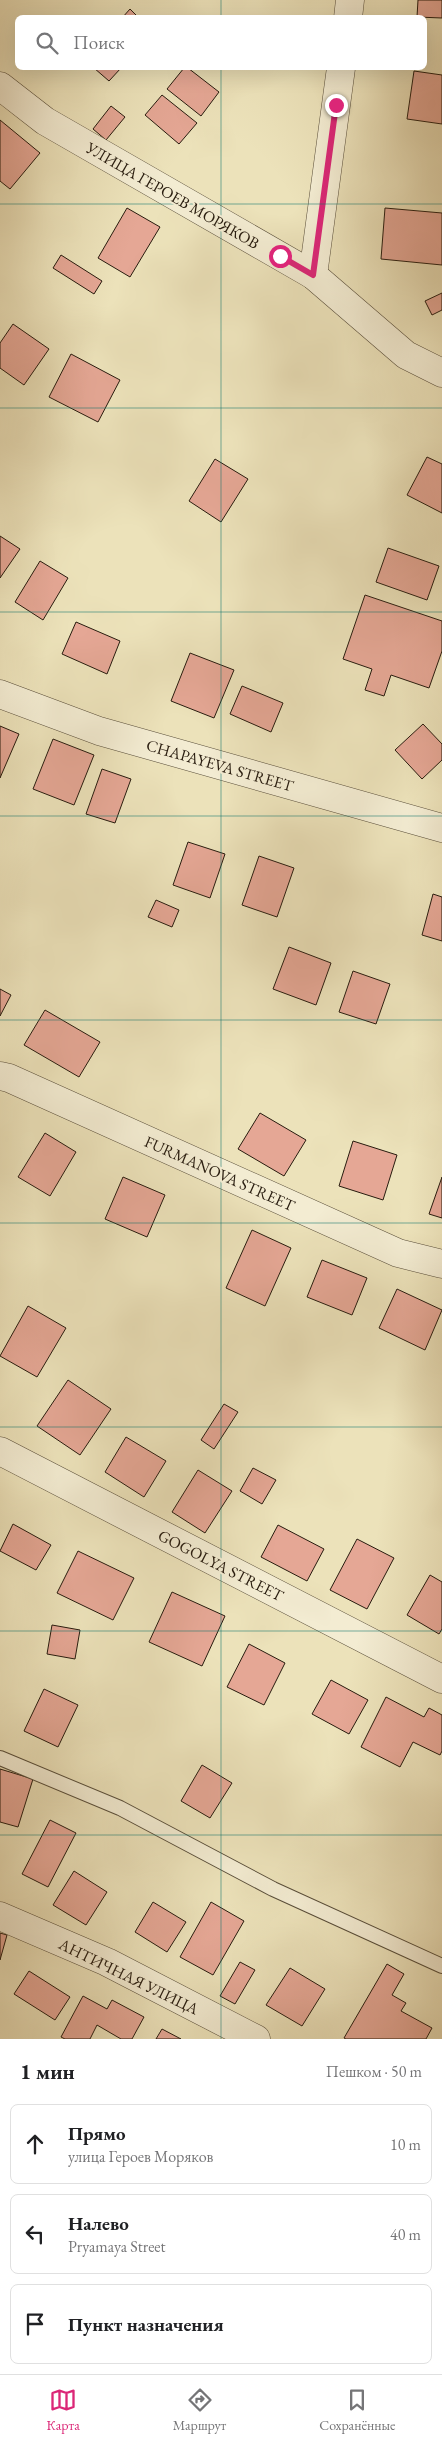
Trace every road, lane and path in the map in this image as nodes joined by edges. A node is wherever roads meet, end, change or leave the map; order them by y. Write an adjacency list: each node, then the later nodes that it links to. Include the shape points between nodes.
1 (350, 0): 2 (street)
2 (348, 15)
3 (341, 70): 5 (street)
4 (0, 86): 5 (street, УЛИЦА ГЕРОЕВ МОРЯКОВ, via 45,121)
5 (313, 275): 6 (street, УЛИЦА ГЕРОЕВ МОРЯКОВ, via 406,354)
6 (442, 373)
7 (0, 694): 8 (street, CHAPAYEVA STREET, via 99,731)
8 (442, 828)
9 (0, 1076): 10 (street, FURMANOVA STREET, via 398,1253)
10 (442, 1264)
11 (0, 1451): 12 (street, GOGOLYA STREET)
12 (442, 1679)
13 (0, 1758): 15 (lane, via 120,1808 273,1889)
14 (0, 1916): 16 (street, АНТИЧНАЯ УЛИЦА, via 108,1962)
15 (442, 1966)
16 (256, 2039)

